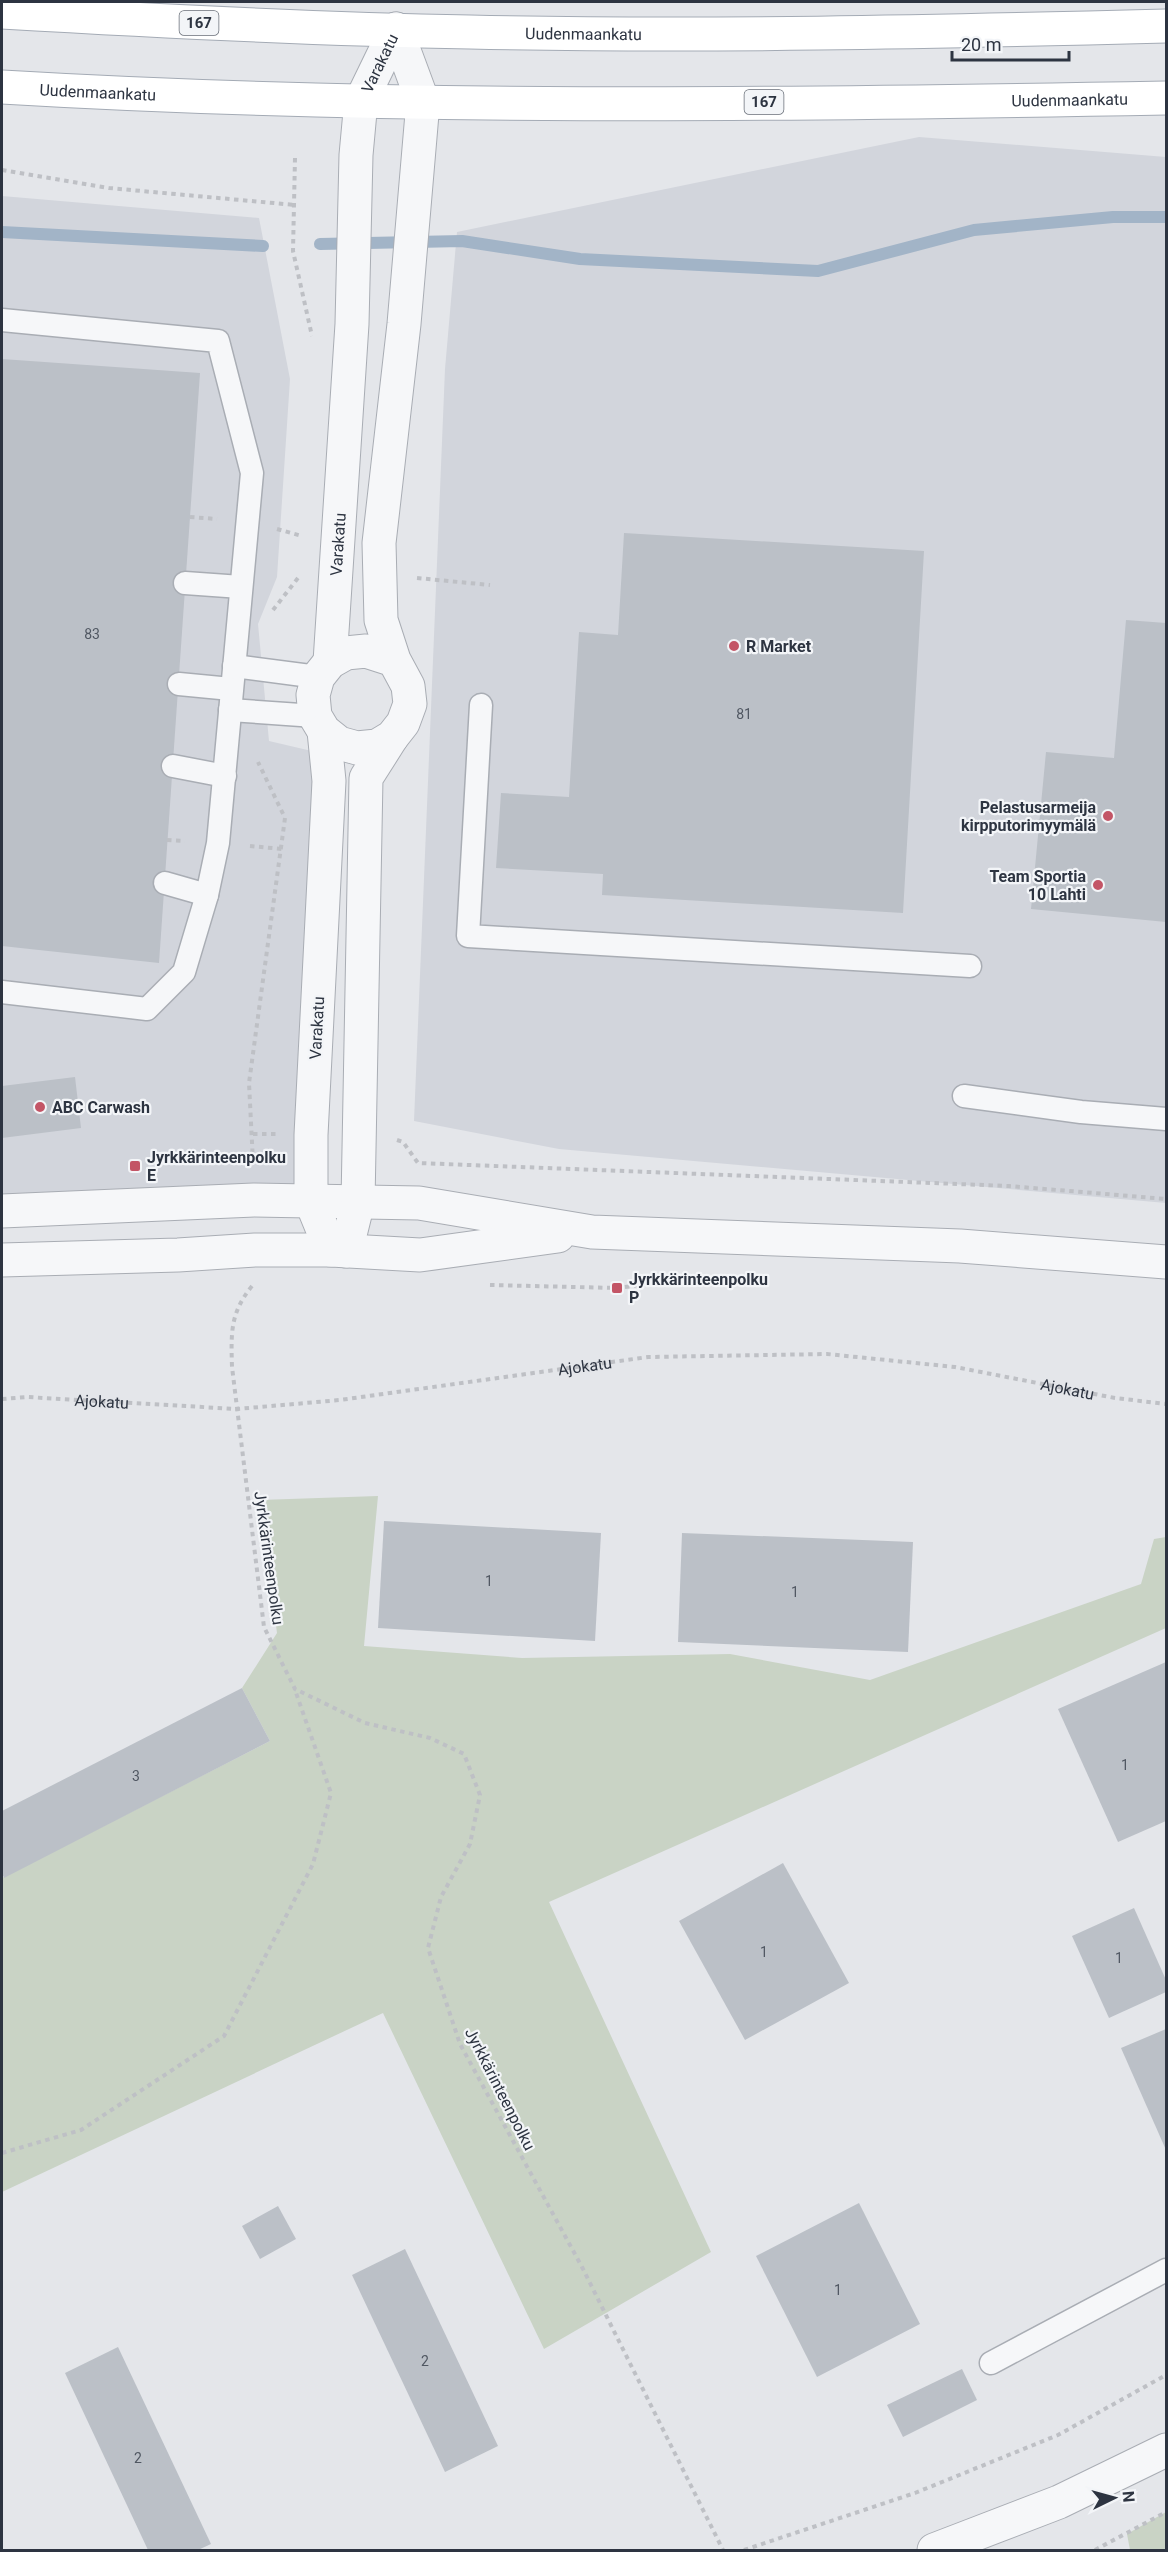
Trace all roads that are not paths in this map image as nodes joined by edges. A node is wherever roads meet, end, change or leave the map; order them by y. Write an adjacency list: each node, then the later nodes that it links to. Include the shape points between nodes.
1 (2, 12): 3 (main road, Uudenmaankatu / 167)
2 (1167, 26): 3 (main road, Uudenmaankatu / 167, via 679,34)
3 (396, 29): 6 (street, Varakatu); 7 (street, Varakatu)
4 (2, 87): 6 (main road, Uudenmaankatu / 167)
5 (1167, 98): 7 (main road, Uudenmaankatu / 167)
6 (361, 101): 7 (main road, Uudenmaankatu / 167); 13 (street, Varakatu, via 351,324)
7 (423, 102): 11 (street, Varakatu, via 404,324 379,543 381,620)
8 (2, 320): 10 (lane, via 218,341 252,473)
9 (185, 583): 10 (lane)
10 (241, 587): 12 (lane)
11 (394, 660): 13 (street, via 366,651 346,653); 18 (street, via 408,686 410,704)
12 (234, 666): 13 (lane, via 264,671); 15 (lane)
13 (324, 670): 17 (street, via 313,695)
14 (179, 684): 15 (lane)
15 (231, 699): 17 (lane, via 258,713); 20 (lane)
16 (481, 705): 23 (lane, via 468,936)
17 (319, 723): 18 (street, via 339,743 357,748 377,746); 27 (street, Varakatu, via 329,781)
18 (392, 737): 28 (street, via 366,778)
19 (173, 766): 20 (lane)
20 (225, 777): 22 (lane, via 218,843)
21 (165, 883): 22 (lane)
22 (207, 895): 24 (lane, via 184,972 147,1009)
23 (970, 966)
24 (2, 992)
25 (964, 1096): 26 (lane)
26 (1167, 1119)
27 (311, 1201): 28 (street); 29 (street); 31 (street, Varakatu)
28 (358, 1202): 30 (street, via 419,1203); 31 (street)
29 (2, 1211)
30 (592, 1232): 31 (street, via 420,1255); 33 (street, via 960,1246)
31 (338, 1250): 32 (street)
32 (2, 1260)
33 (1167, 1262)
34 (1167, 2270): 35 (lane)
35 (992, 2363)
36 (1167, 2450): 37 (street, via 1059,2502)
37 (934, 2550)

